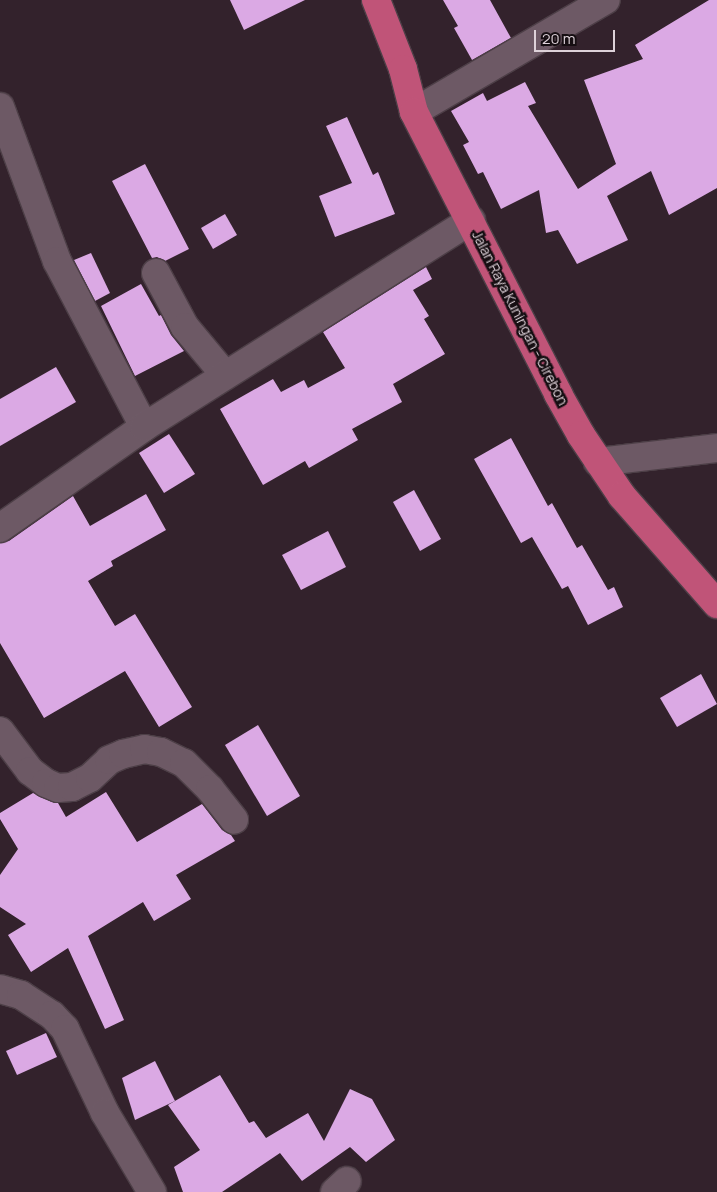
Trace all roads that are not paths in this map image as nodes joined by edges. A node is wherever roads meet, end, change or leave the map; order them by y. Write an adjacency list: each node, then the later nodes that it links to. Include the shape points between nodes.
1 (376, 0): 4 (highway, Jalan Raya Kuningan - Cirebon, via 403,69)
2 (606, 0): 4 (street)
3 (0, 108): 8 (street, via 58,261)
4 (414, 112): 5 (highway, Jalan Raya Kuningan - Cirebon)
5 (471, 220): 7 (street); 10 (highway, Jalan Raya Kuningan - Cirebon, via 539,360)
6 (156, 273): 7 (street, via 185,327)
7 (225, 375): 8 (street)
8 (144, 427): 11 (street)
9 (717, 448): 10 (street)
10 (598, 462): 12 (highway, Jalan Raya Kuningan - Cirebon, via 622,496)
11 (0, 528)
12 (717, 604)
13 (0, 731): 14 (street, via 30,771 58,788 72,788 90,778 109,760 123,754 144,749 161,752 184,762)
14 (234, 820)
15 (0, 989): 16 (street, via 21,995 52,1015 65,1029 105,1113)
16 (152, 1192)

